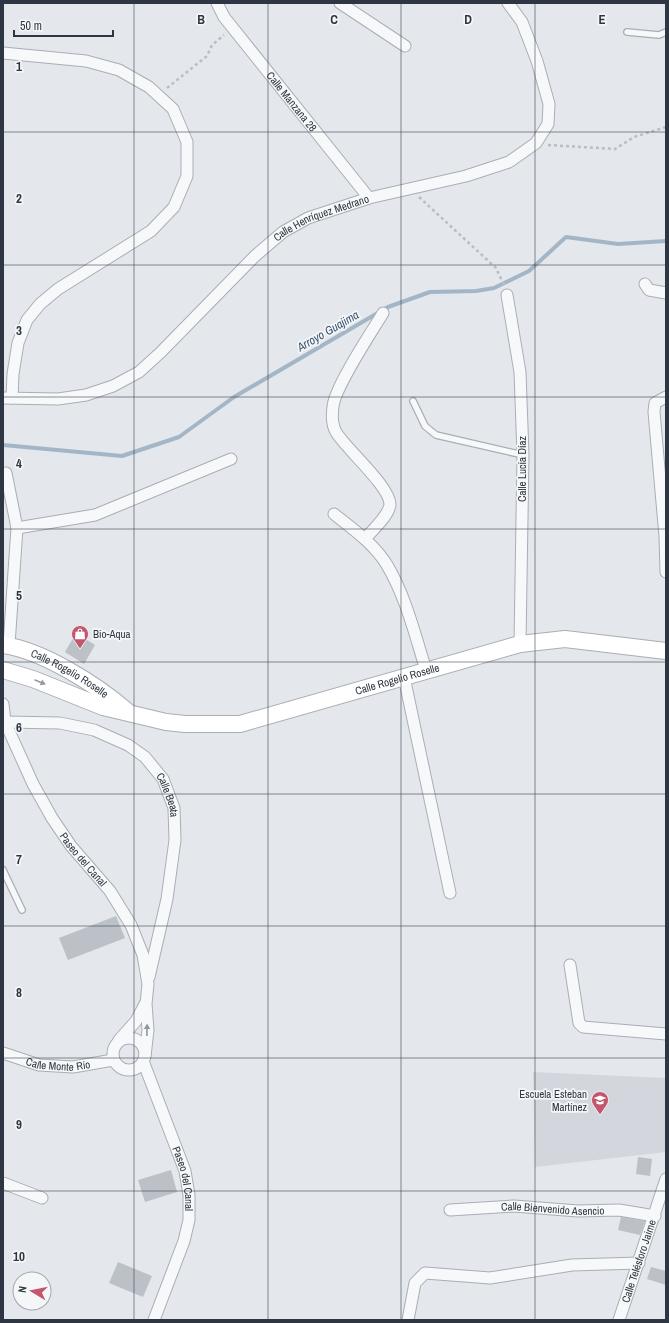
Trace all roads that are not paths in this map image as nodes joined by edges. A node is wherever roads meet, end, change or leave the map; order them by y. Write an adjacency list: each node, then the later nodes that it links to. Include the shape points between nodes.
1 (217, 3): 8 (street, Calle Manzana 28, via 224,18)
2 (340, 3): 6 (street)
3 (508, 3): 8 (street, Calle Henríquez Medrano, via 522,22 537,61 549,104 548,124 536,143 509,162 466,176)
4 (628, 32): 5 (lane, via 659,35)
5 (666, 32)
6 (405, 46)
7 (3, 53): 14 (street, via 86,61 119,70 148,87 173,109 187,142 186,176 174,207 151,231 58,289 40,304 27,320 18,343)
8 (369, 198): 14 (street, Calle Henríquez Medrano, via 308,218 283,232 254,256 139,372 113,386 86,395 58,399)
9 (645, 284): 10 (street, via 649,290)
10 (666, 293)
11 (507, 295): 16 (street, Calle Lucía Díaz, via 520,372)
12 (383, 313): 21 (street, via 337,391 332,406 336,432 388,495 388,511)
13 (666, 397): 22 (street, via 655,403 654,412)
14 (7, 398)
15 (413, 401): 16 (lane, via 425,426 436,436)
16 (523, 455): 23 (street, Calle Lucía Díaz)
17 (231, 459): 20 (street, via 95,515)
18 (6, 473): 20 (street)
19 (334, 514): 21 (street)
20 (17, 528): 24 (street)
21 (365, 539): 27 (street, via 386,564 403,597)
22 (666, 572)
23 (520, 644): 25 (street, Calle Rogelio Roselle, via 565,640); 27 (street, Calle Rogelio Roselle)
24 (6, 645): 30 (street, Calle Rogelio Roselle, via 79,676)
25 (666, 651)
26 (3, 670): 30 (street, Calle Rogelio Roselle, one-way to 30, via 103,707)
27 (426, 670): 28 (street, Calle Rogelio Roselle)
28 (404, 677): 30 (street, Calle Rogelio Roselle, via 240,724 185,724); 33 (street)
29 (3, 704): 31 (street, Paseo del Canal)
30 (129, 713)
31 (4, 719): 36 (street, Paseo del Canal, via 33,784 52,818 71,846 110,891 130,925 143,955); 36 (street, Calle Beata, via 60,723 94,730 128,745 145,757 163,778 174,808 175,840 167,900)
32 (3, 870): 34 (lane)
33 (450, 893)
34 (22, 910)
35 (570, 965): 38 (street, via 579,1023 583,1027)
36 (148, 984): 37 (street, Paseo del Canal)
37 (146, 1004): 39 (street, Paseo del Canal, via 136,1021); 41 (street, Paseo del Canal, one-way to 37, via 148,1030)
38 (666, 1034)
39 (119, 1040): 41 (street, via 135,1038 143,1046); 42 (street, via 113,1049)
40 (3, 1053): 42 (street, Calle Monte Río, via 39,1065 73,1067)
41 (144, 1059): 42 (street, via 136,1069 131,1070 120,1068); 49 (street, Paseo del Canal, via 185,1171 189,1195 189,1220 184,1241)
42 (113, 1060)
43 (666, 1179): 47 (street, Calle Telésforo Jaime)
44 (3, 1183): 45 (street)
45 (42, 1198)
46 (450, 1210): 47 (street, Calle Bienvenido Asencio, via 514,1206 578,1211 619,1210)
47 (654, 1216): 48 (street, Calle Telésforo Jaime)
48 (639, 1263): 50 (street, via 572,1264 490,1278 425,1273 415,1283); 51 (street, Calle Telésforo Jaime)
49 (154, 1320)
50 (408, 1320)
51 (619, 1320)

